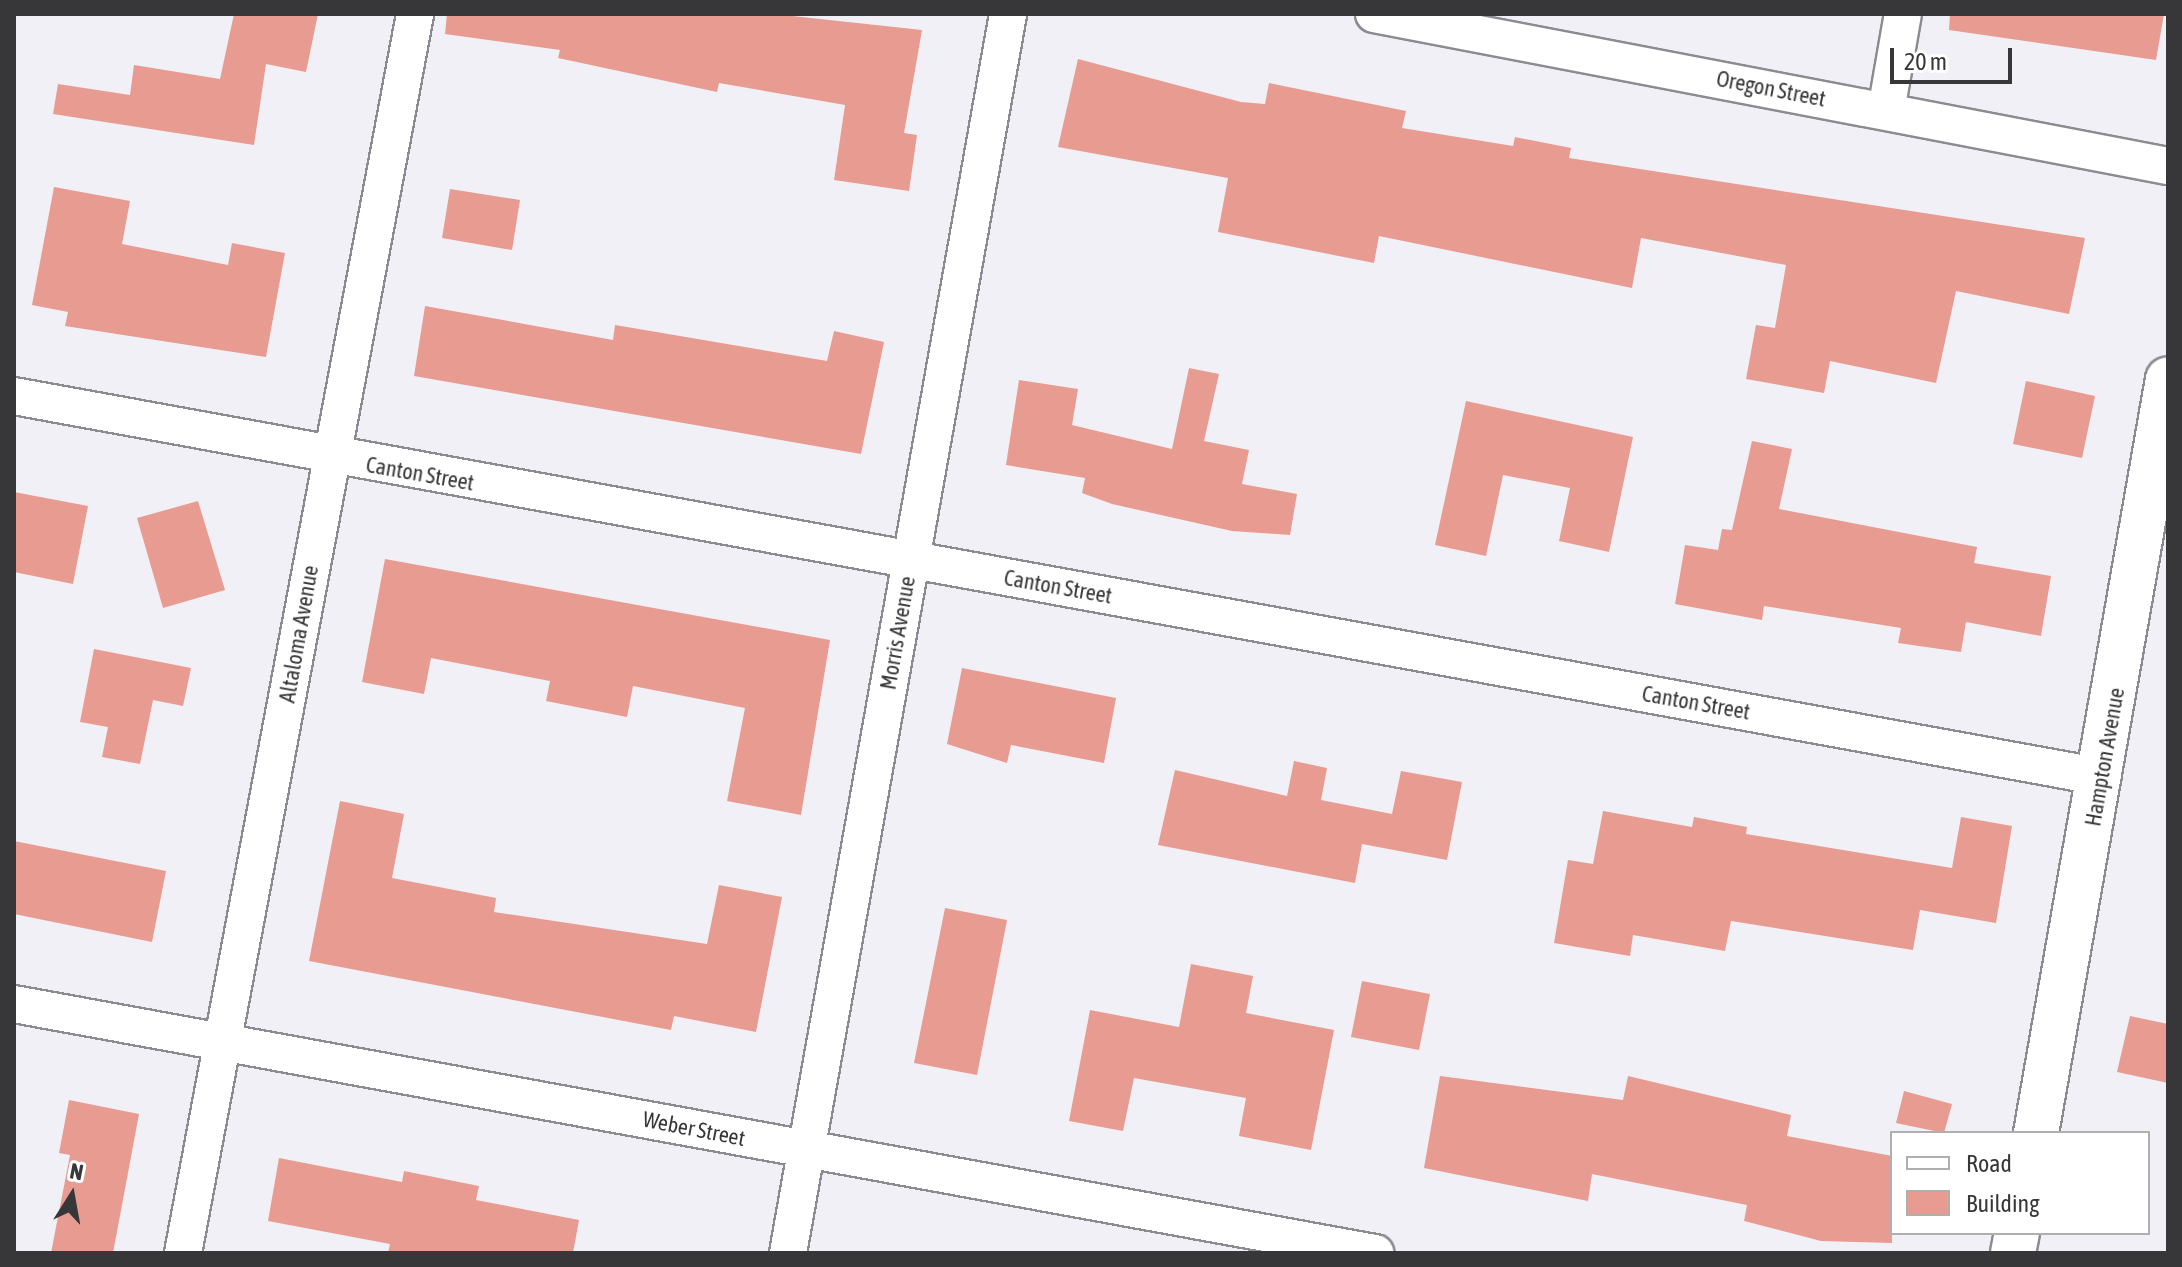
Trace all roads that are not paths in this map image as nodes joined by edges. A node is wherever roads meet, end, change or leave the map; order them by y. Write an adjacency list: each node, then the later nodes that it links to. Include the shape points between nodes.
1 (415, 14): 10 (street, Altaloma Avenue)
2 (1008, 14): 11 (street, Morris Avenue)
3 (1374, 14): 5 (street, Oregon Street)
4 (1903, 14): 5 (street)
5 (1886, 111): 6 (street, Oregon Street)
6 (2168, 166)
7 (2168, 379): 9 (street, Hampton Avenue)
8 (14, 396): 10 (street, Canton Street)
9 (2162, 443): 12 (street, Hampton Avenue)
10 (332, 459): 11 (street, Canton Street); 14 (street, Altaloma Avenue)
11 (911, 560): 12 (street, Canton Street); 16 (street, Morris Avenue)
12 (2103, 777): 15 (street, Hampton Avenue)
13 (14, 1004): 14 (street, Weber Street)
14 (224, 1040): 16 (street, Weber Street); 17 (street, Altaloma Avenue)
15 (2036, 1131)
16 (806, 1150): 18 (street, Morris Avenue); 19 (street, Weber Street)
17 (183, 1253)
18 (788, 1253)
19 (1375, 1253)

